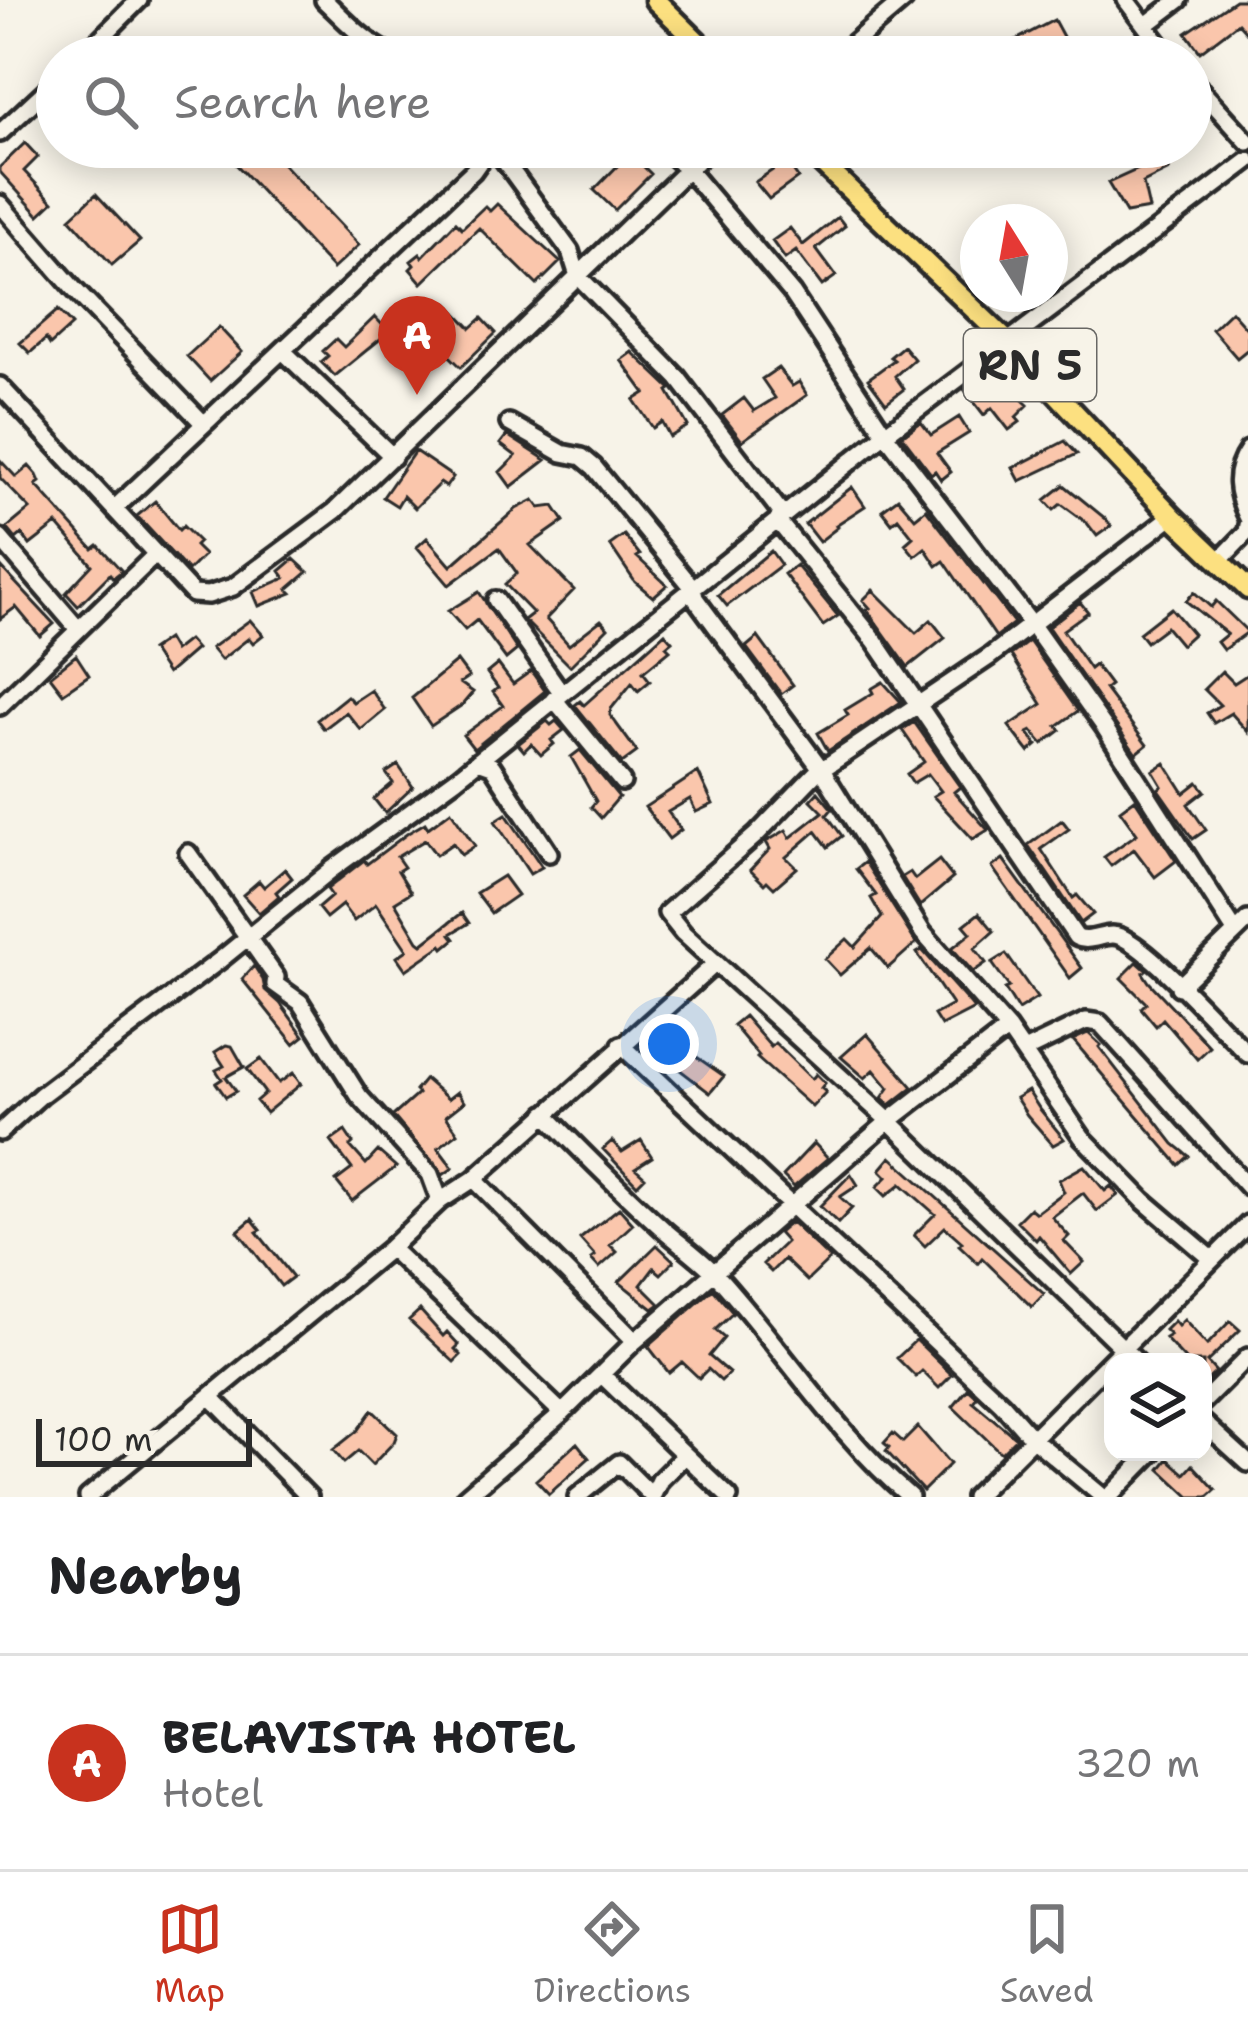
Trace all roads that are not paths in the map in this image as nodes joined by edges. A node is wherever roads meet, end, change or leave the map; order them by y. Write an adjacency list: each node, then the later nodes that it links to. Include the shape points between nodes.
1 (139, 0): 8 (street)
2 (324, 0): 9 (street)
3 (655, 0): 10 (main road)
4 (904, 0): 11 (street)
5 (1126, 0): 7 (street)
6 (1179, 0): 7 (street)
7 (1146, 26): 12 (street)
8 (103, 36)
9 (361, 36)
10 (692, 36)
11 (862, 36)
12 (1153, 36)
13 (36, 100): 15 (street)
14 (1212, 103): 16 (street)
15 (0, 133)
16 (1248, 142)
17 (1248, 161): 28 (street)
18 (476, 168): 29 (street)
19 (507, 168): 26 (street)
20 (685, 168): 23 (street)
21 (691, 168): 23 (street)
22 (828, 168): 28 (main road, RN 5 / RN 5)
23 (688, 171): 25 (street); 33 (street, via 792,292)
24 (0, 204): 31 (street)
25 (605, 250): 26 (street); 27 (street)
26 (570, 251): 27 (street)
27 (578, 276): 35 (street); 38 (street, via 667,364)
28 (1008, 342): 33 (street); 37 (main road, RN 5 / RN 5)
29 (284, 352): 31 (street); 35 (street)
30 (0, 386): 36 (street)
31 (202, 422): 36 (street)
32 (509, 423): 43 (street, via 594,467)
33 (885, 434): 38 (street); 46 (street)
34 (1248, 450): 39 (street, via 1236,482)
35 (393, 457): 41 (street, via 232,587 194,594)
36 (114, 509): 41 (street)
37 (1172, 516): 42 (main road, RN 5 / RN 5); 46 (street)
38 (780, 517): 43 (street); 50 (street)
39 (1248, 522): 42 (street)
40 (0, 538): 47 (street)
41 (156, 554): 47 (street)
42 (1220, 560): 44 (main road, RN 5 / RN 5)
43 (693, 588): 48 (street); 52 (street)
44 (1248, 589)
45 (496, 601): 48 (street)
46 (1032, 625): 50 (street); 56 (street)
47 (78, 629): 49 (street)
48 (558, 695): 51 (street); 53 (street)
49 (0, 706)
50 (918, 706): 52 (street); 59 (street, via 1076,937 1122,938)
51 (478, 761): 55 (street, via 492,766); 57 (street)
52 (822, 770): 58 (street, via 668,910); 60 (street, via 923,933)
53 (622, 782)
54 (188, 853): 57 (street)
55 (549, 853)
56 (1242, 926): 59 (street)
57 (247, 937): 66 (street); 69 (street, via 275,983 300,1002 358,1096 430,1174)
58 (716, 963): 61 (street); 65 (street)
59 (1179, 986): 63 (street)
60 (1008, 1029): 62 (street); 65 (street)
61 (621, 1045): 64 (street); 70 (street)
62 (1024, 1051): 68 (street, via 1086,1021 1100,1023); 73 (street, via 1082,1137)
63 (1248, 1054)
64 (545, 1114): 67 (street); 74 (street)
65 (890, 1121): 70 (street); 76 (street)
66 (0, 1132)
67 (474, 1179): 69 (street); 75 (street)
68 (1248, 1187)
69 (440, 1202): 72 (street)
70 (794, 1207): 74 (street); 84 (street)
71 (1248, 1224): 73 (street)
72 (389, 1248): 81 (street); 82 (street)
73 (1212, 1259): 76 (street)
74 (715, 1272): 75 (street); 94 (street, via 870,1463)
75 (635, 1341): 79 (street)
76 (1122, 1349): 77 (street); 84 (street)
77 (1126, 1353)
78 (1248, 1358): 80 (street)
79 (602, 1375): 82 (street); 85 (street)
80 (1212, 1393)
81 (211, 1397): 89 (street); 90 (street)
82 (562, 1413): 91 (street)
83 (1212, 1430): 87 (street)
84 (1032, 1438): 95 (street); 96 (street)
85 (685, 1455): 88 (street); 93 (street)
86 (1144, 1461): 96 (street)
87 (1248, 1463)
88 (652, 1496): 92 (street, via 619,1463)
89 (88, 1497)
90 (309, 1497)
91 (465, 1497)
92 (577, 1497)
93 (729, 1497)
94 (910, 1497)
95 (974, 1497)
96 (1106, 1497)

